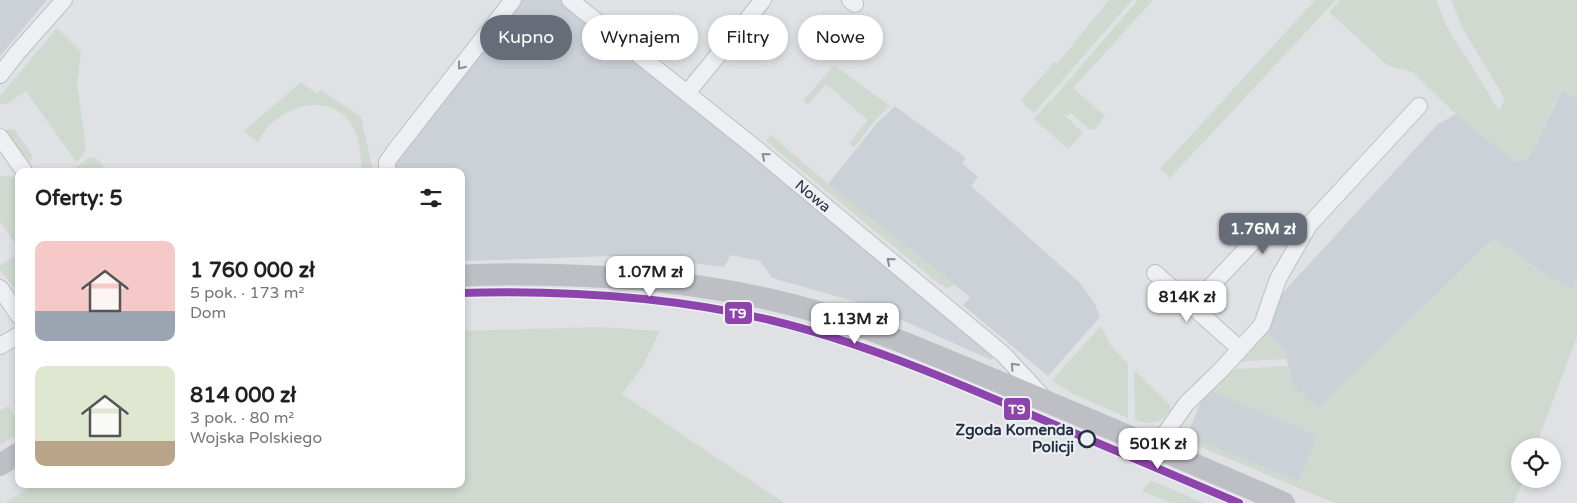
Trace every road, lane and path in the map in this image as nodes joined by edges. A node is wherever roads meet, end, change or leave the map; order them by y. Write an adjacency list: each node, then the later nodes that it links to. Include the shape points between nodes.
1 (64, 0): 5 (street)
2 (513, 0): 10 (street, one-way to 10, via 394,152)
3 (570, 0): 6 (street, Nowa)
4 (763, 0): 6 (street)
5 (0, 75)
6 (687, 93): 20 (street, Nowa, one-way to 6, via 1003,354)
7 (1419, 106): 19 (street, via 1309,225 1278,279 1262,325)
8 (0, 137): 9 (street)
9 (22, 168)
10 (387, 168)
11 (1272, 222): 15 (street)
12 (1155, 273): 15 (street)
13 (465, 276): 20 (street, via 602,276 662,281 745,294 832,317)
14 (0, 288): 16 (street)
15 (1192, 306): 19 (street)
16 (15, 310)
17 (15, 337): 18 (street)
18 (0, 346)
19 (1240, 349): 21 (street, via 1186,404)
20 (1047, 401): 21 (street)
21 (1155, 448): 24 (street)
22 (15, 456): 23 (street)
23 (0, 465)
24 (1284, 503)

